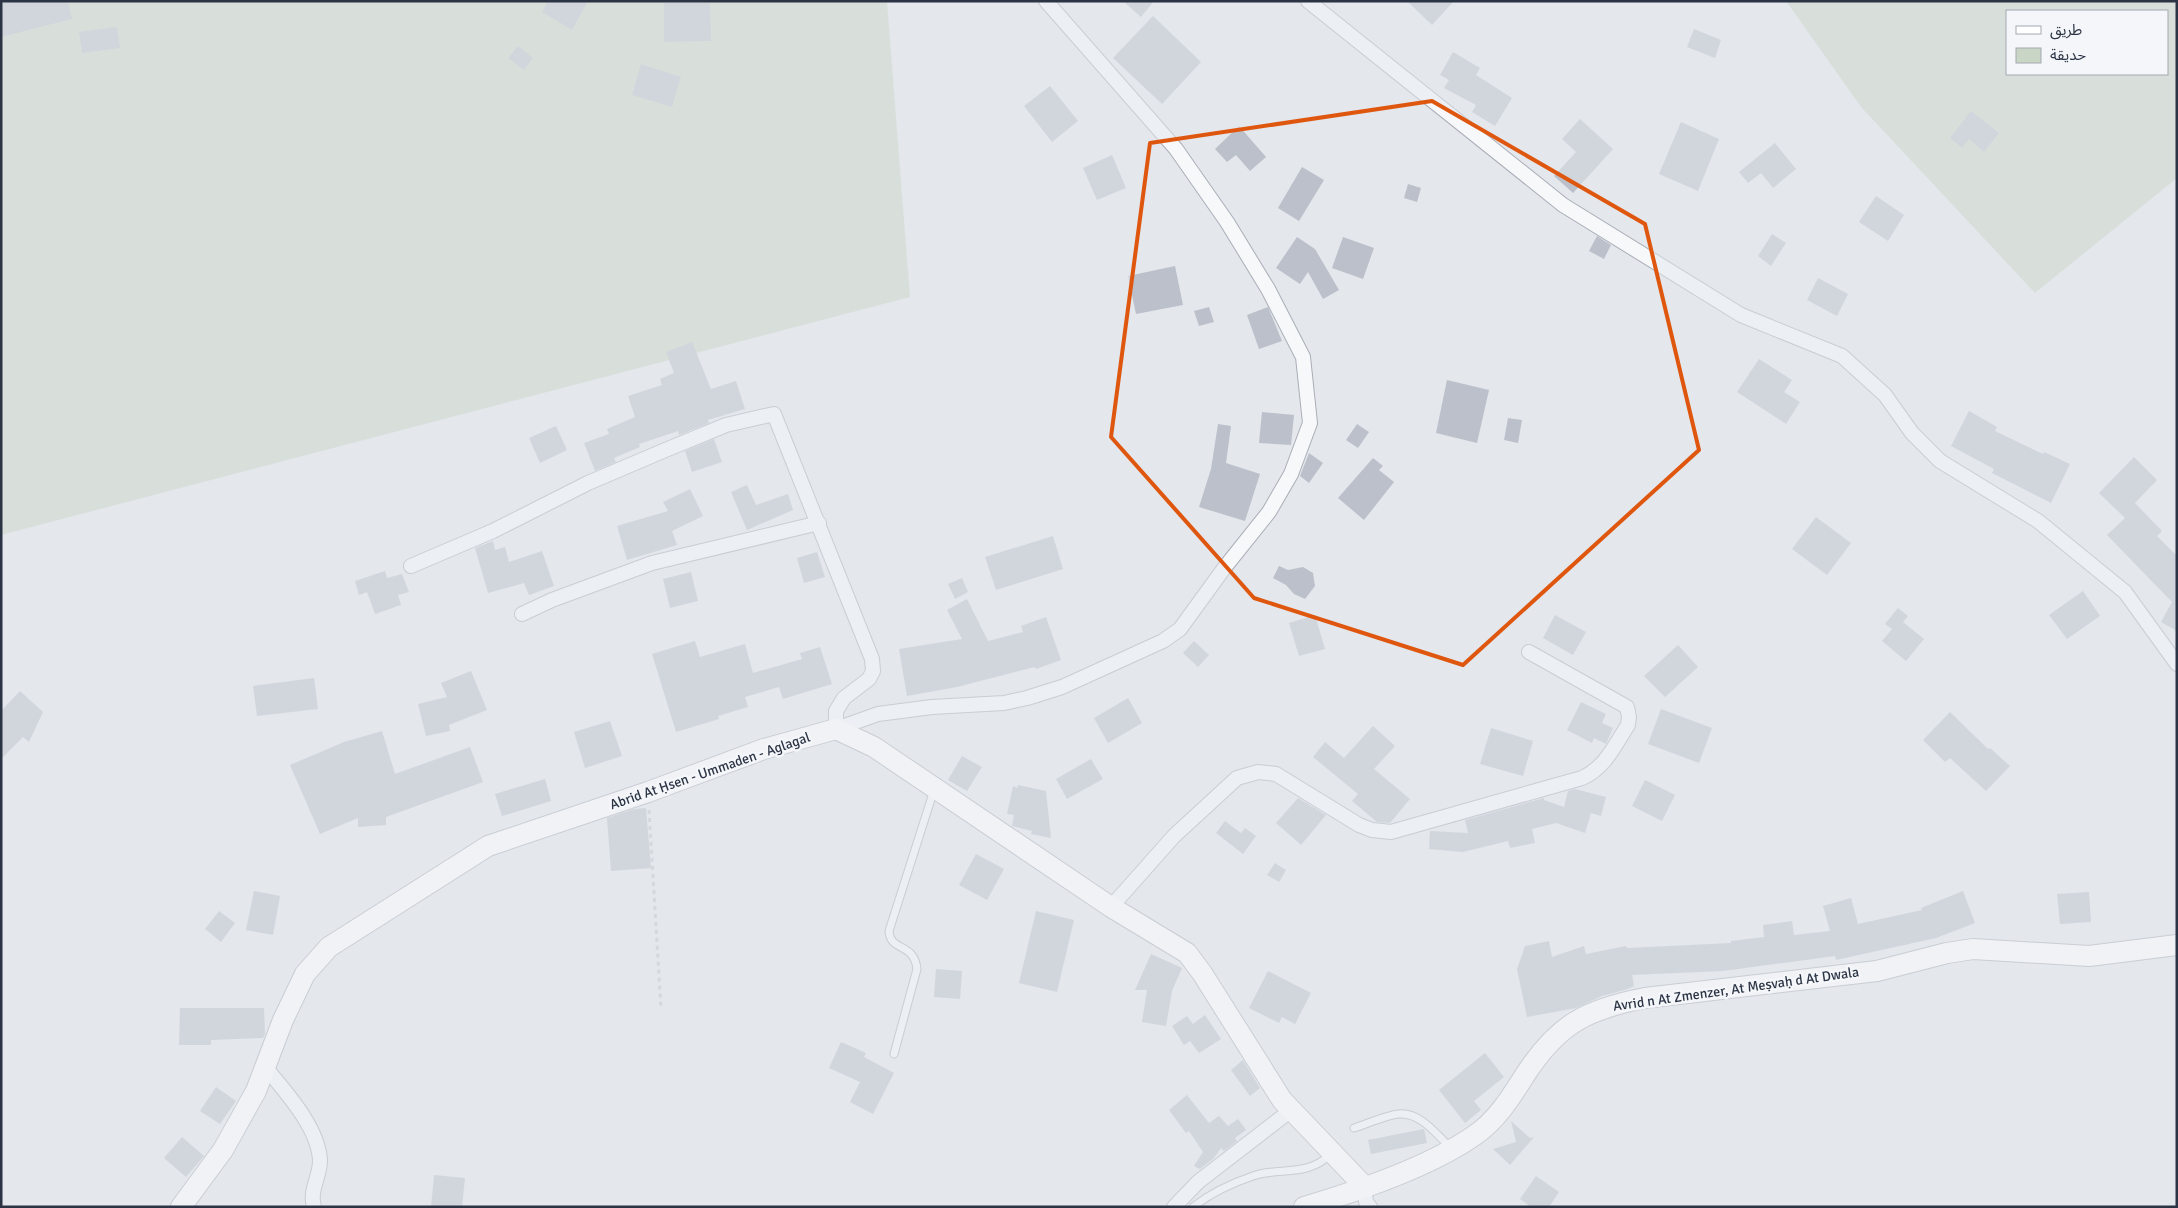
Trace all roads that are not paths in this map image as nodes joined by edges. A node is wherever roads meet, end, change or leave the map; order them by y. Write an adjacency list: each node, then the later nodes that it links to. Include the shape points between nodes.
1 (1046, 1): 9 (street, via 1176,149 1227,222 1268,289 1303,357 1310,423 1291,474 1268,512 1180,630 1163,641 1062,687 1027,698 1004,703 878,714)
2 (1308, 1): 3 (street)
3 (1323, 7): 8 (street, via 1563,205 1742,315 1842,356 1885,395 1912,433 1940,461 2038,521 2125,592)
4 (819, 523): 5 (street, via 774,414 726,425 663,451); 6 (street, via 652,563); 9 (street, via 872,659 873,671 862,685 844,698 836,711)
5 (411, 566)
6 (522, 614)
7 (1528, 652): 11 (street, via 1626,707 1628,725 1594,773 1391,832 1359,825 1276,774 1258,772 1237,778 1174,836)
8 (2177, 664)
9 (836, 729): 10 (street, via 874,747); 14 (street, Abrid At Ḥsen - Ummaden - Aglagal, via 764,749 488,846 329,947 305,974)
10 (935, 788): 11 (street); 13 (lane, via 889,931 894,944 913,955 917,969)
11 (1111, 907): 15 (street, via 1187,953)
12 (2177, 945): 17 (street, Avrid n At Zmenzer, At Meṣvaḥ d At Dwala, via 2089,956 1973,949 1877,971 1645,998 1611,1005 1553,1037 1495,1118 1475,1136)
13 (894, 1054)
14 (265, 1067): 20 (street, Abrid At Ḥsen - Ummaden - Aglagal, via 256,1091 223,1150); 21 (street, via 296,1106 315,1138 320,1161 312,1193)
15 (1290, 1111): 18 (street); 22 (street, via 1198,1182)
16 (1354, 1128): 17 (lane, via 1399,1114 1408,1115 1423,1122)
17 (1452, 1148): 19 (street, Avrid n At Zmenzer, At Meṣvaḥ d At Dwala, via 1417,1166)
18 (1332, 1152): 19 (street); 23 (lane, via 1327,1158 1300,1170 1253,1176 1217,1192)
19 (1364, 1186): 24 (street, Avrid n At Zmenzer, At Meṣvaḥ d At Dwala); 25 (street)
20 (181, 1207)
21 (314, 1207)
22 (1174, 1207)
23 (1194, 1207)
24 (1304, 1207)
25 (1370, 1207)

